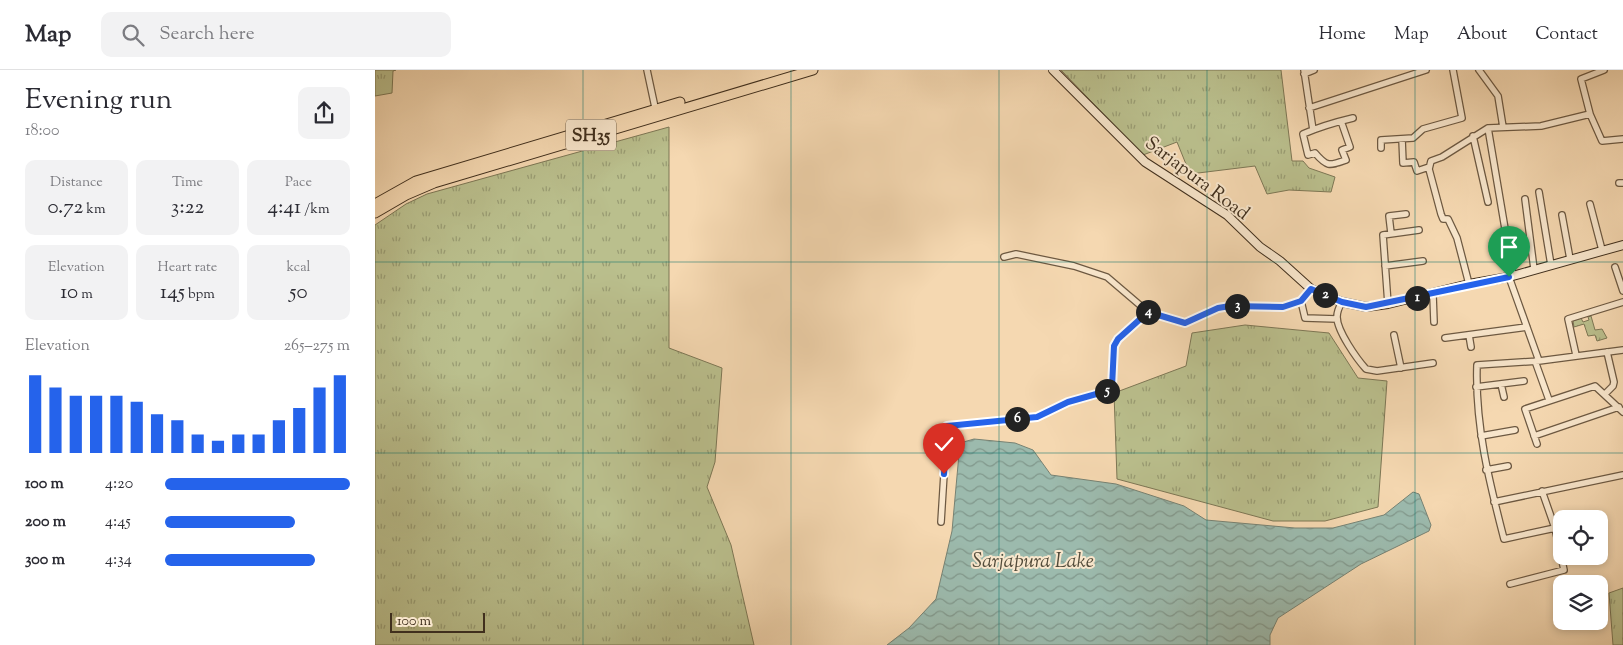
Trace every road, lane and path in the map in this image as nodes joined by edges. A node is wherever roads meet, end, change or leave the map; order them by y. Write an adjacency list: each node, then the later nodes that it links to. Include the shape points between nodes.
1 (647, 70): 12 (street)
2 (793, 70): 12 (main road, SH35)
3 (813, 70): 12 (main road, SH35)
4 (1053, 70): 46 (street, Sarjapura Road, via 1145,162 1227,215 1259,247)
5 (1314, 70): 10 (street)
6 (1425, 70): 11 (street)
7 (1453, 70): 20 (street, via 1462,118 1423,129 1413,138)
8 (1479, 70): 16 (street, via 1498,96)
9 (1604, 70): 13 (street, via 1581,78)
10 (1304, 72): 11 (street)
11 (1309, 108): 18 (street)
12 (656, 112): 27 (main road, SH35, via 416,181); 29 (main road, SH35, via 434,182)
13 (1590, 114): 16 (street, via 1541,126); 21 (street, via 1602,142)
14 (1353, 118): 15 (street)
15 (1341, 121): 18 (street); 18 (street, via 1350,147 1342,150 1346,160 1331,165 1324,163 1315,153 1308,155 1303,134)
16 (1503, 127): 17 (street)
17 (1488, 128): 19 (street); 43 (street)
18 (1313, 130)
19 (1473, 136): 23 (street, via 1431,161); 26 (street)
20 (1402, 139): 22 (street, via 1381,140); 23 (street, via 1403,163 1414,162 1417,171)
21 (1623, 139)
22 (1381, 148)
23 (1429, 166): 44 (street, via 1441,214 1448,218 1457,238)
24 (1539, 192): 39 (street)
25 (1525, 199): 42 (street)
26 (1488, 202)
27 (375, 204)
28 (1590, 204): 35 (street)
29 (375, 213)
30 (1406, 214): 33 (street, via 1389,216)
31 (1562, 215): 37 (street)
32 (1419, 230): 33 (street)
33 (1391, 233): 40 (street, via 1383,235)
34 (1623, 245): 35 (street, Sarjapura Road)
35 (1602, 250): 37 (street, Sarjapura Road)
36 (1004, 257): 52 (street, via 1016,254 1074,266 1107,277)
37 (1570, 259): 39 (street, Sarjapura Road)
38 (1423, 262): 40 (street)
39 (1551, 265): 42 (street, Sarjapura Road)
40 (1385, 266): 51 (street)
41 (1615, 267): 45 (street)
42 (1534, 269): 43 (street, Sarjapura Road)
43 (1511, 277): 44 (street, Sarjapura Road); 55 (street)
44 (1469, 284): 47 (street, Sarjapura Road)
45 (1622, 288)
46 (1311, 289): 48 (street); 49 (street, Sarjapura Road)
47 (1433, 295): 51 (street, Sarjapura Road); 54 (street)
48 (1301, 301): 52 (street, via 1283,307 1218,308 1185,323); 53 (street, via 1305,318)
49 (1342, 302): 51 (street, Sarjapura Road, via 1366,307); 53 (street)
50 (1623, 302): 62 (street, via 1568,319)
51 (1388, 304)
52 (1148, 312): 82 (street, via 1114,346 1112,387 1107,391 1068,402 1037,417 947,426)
53 (1337, 319): 65 (street, via 1366,369)
54 (1434, 322)
55 (1527, 327): 57 (street); 63 (street)
56 (1395, 335): 65 (street)
57 (1469, 335): 58 (street); 59 (street)
58 (1445, 338)
59 (1471, 347)
60 (1623, 350): 61 (street)
61 (1607, 352): 62 (street); 69 (street, via 1614,382)
62 (1576, 356): 63 (street)
63 (1537, 361): 68 (street, via 1477,365); 71 (street)
64 (1433, 363): 65 (street)
65 (1401, 368)
66 (1524, 381): 67 (street)
67 (1501, 384): 68 (street); 70 (street)
68 (1476, 386): 74 (street)
69 (1605, 394): 71 (street, via 1595,386); 72 (street)
70 (1504, 397)
71 (1549, 400): 75 (street, via 1525,409)
72 (1621, 409): 75 (street)
73 (1515, 430): 74 (street)
74 (1481, 436): 78 (street)
75 (1535, 436): 76 (street)
76 (1537, 444)
77 (1508, 466): 78 (street)
78 (1486, 470): 81 (street)
79 (1623, 474): 80 (street)
80 (1542, 491): 81 (street); 83 (street)
81 (1494, 502): 84 (street, via 1505,539)
82 (941, 522)
83 (1553, 522)
84 (1553, 528)
85 (1563, 565): 86 (street, via 1564,570)
86 (1510, 584)

